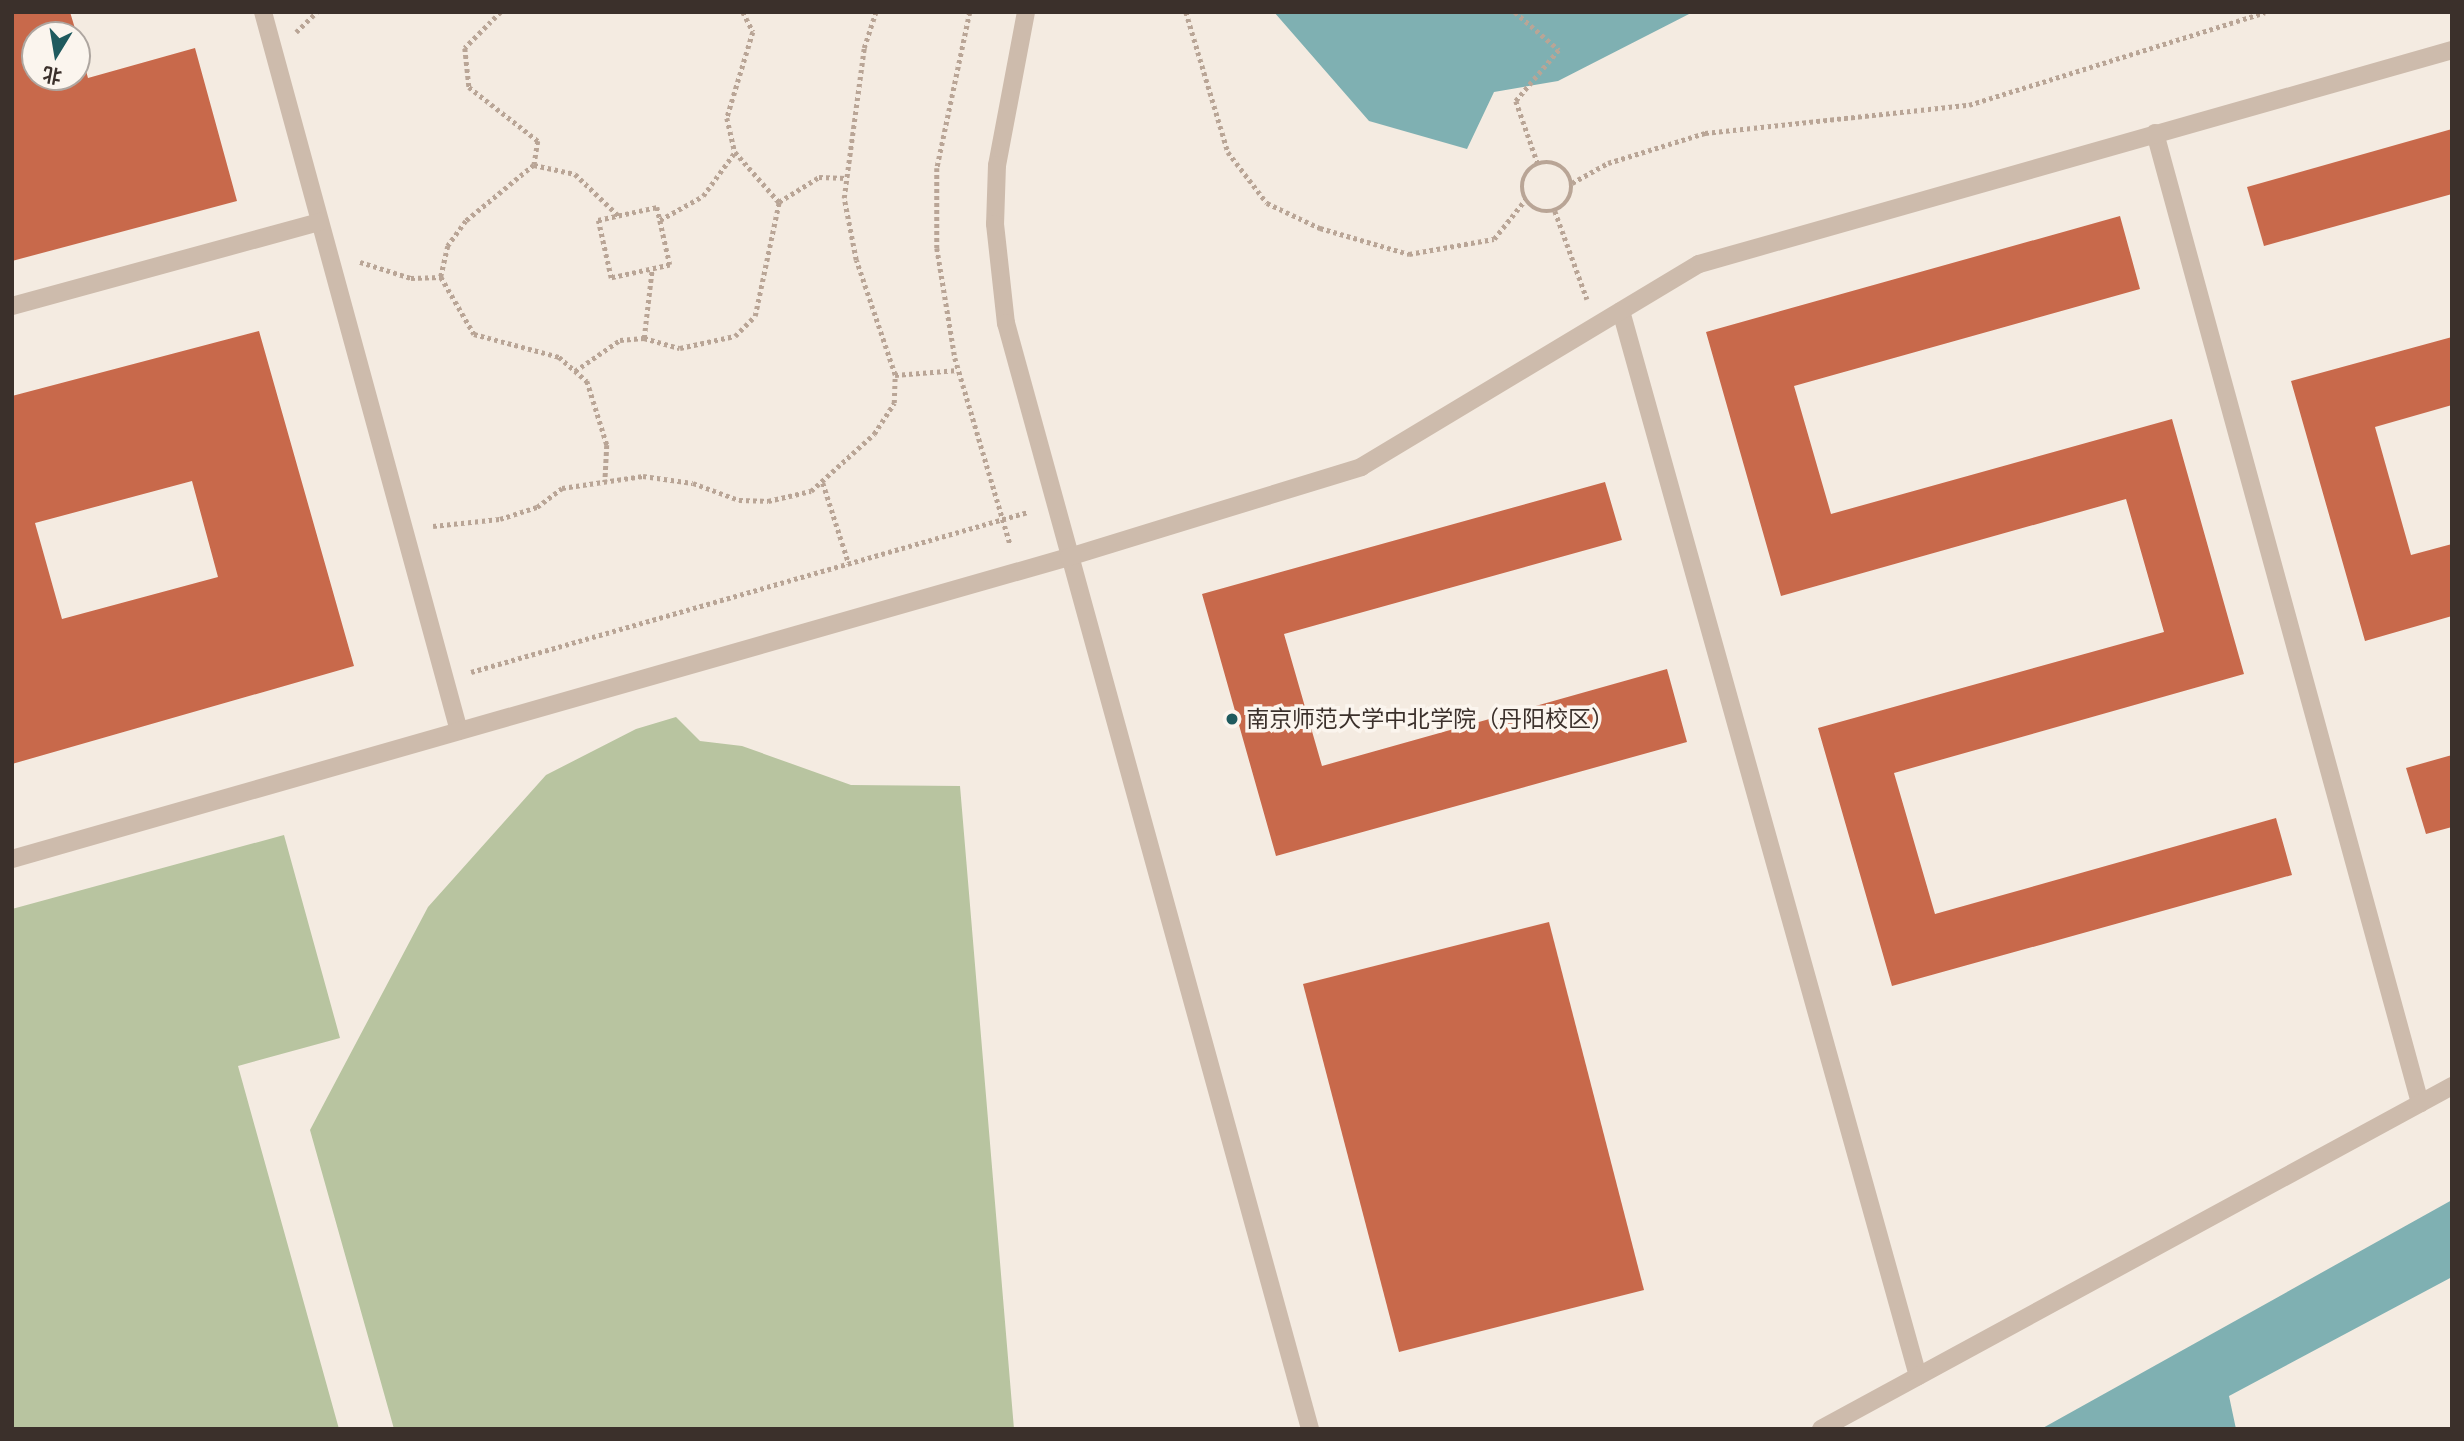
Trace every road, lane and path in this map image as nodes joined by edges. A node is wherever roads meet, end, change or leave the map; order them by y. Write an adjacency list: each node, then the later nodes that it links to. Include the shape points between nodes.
1 (262, 12): 22 (street)
2 (501, 12): 14 (path, via 465,48 469,87 538,141)
3 (743, 12): 12 (path, via 753,32 727,118)
4 (876, 12): 15 (path, via 864,48)
5 (970, 12): 30 (path, via 937,168 937,248)
6 (1026, 12): 35 (street, via 1005,98 995,224 1006,323)
7 (1186, 12): 17 (path, via 1228,152 1267,203 1320,228 1409,254 1494,239)
8 (1515, 12): 13 (path, via 1559,50 1516,101)
9 (2265, 12): 16 (path, via 1969,105 1705,133 1608,163)
10 (2452, 50): 11 (street)
11 (2155, 133): 27 (street, via 1699,264); 45 (street)
12 (735, 152): 18 (path); 21 (path, via 703,196)
13 (1538, 164): 16 (path, via 1564,168); 17 (path, via 1524,176)
14 (534, 165): 20 (path, via 575,174); 25 (path, via 466,221 448,246)
15 (846, 178): 18 (path, via 819,177); 32 (path, via 844,198 856,260)
16 (1572, 183): 19 (path, via 1569,200)
17 (1525, 200): 19 (path, via 1538,211)
18 (779, 202): 29 (path, via 755,316 734,335 705,344 680,348)
19 (1555, 211): 28 (path)
20 (619, 216): 21 (path, via 657,207); 24 (path, via 598,220 611,278)
21 (660, 220): 24 (path, via 670,265)
22 (320, 222): 23 (street); 26 (street)
23 (328, 251): 25 (path, via 411,278); 37 (street)
24 (652, 269): 29 (path)
25 (441, 277): 31 (path, via 474,334 559,357)
26 (12, 306)
27 (1621, 311): 28 (street); 46 (street)
28 (1596, 325): 38 (street, via 1361,467)
29 (644, 338): 31 (path, via 602,347)
30 (958, 370): 32 (path); 36 (path)
31 (575, 371): 33 (path, via 587,381 602,419)
32 (895, 374): 34 (path, via 894,403 874,434)
33 (605, 482): 34 (path, via 643,476 693,483 739,500 768,501); 37 (path, via 562,488 537,507 500,519)
34 (822, 483): 39 (path)
35 (1056, 504): 36 (path); 38 (street)
36 (1003, 520): 39 (path); 40 (path)
37 (404, 529): 41 (street)
38 (1069, 557): 40 (street); 47 (street)
39 (849, 564): 41 (path)
40 (1019, 571): 42 (street)
41 (445, 679): 42 (street)
42 (458, 731): 43 (street)
43 (12, 859)
44 (2452, 1086): 45 (street)
45 (2420, 1103): 46 (street)
46 (1918, 1376): 48 (street)
47 (1310, 1429)
48 (1821, 1429)

